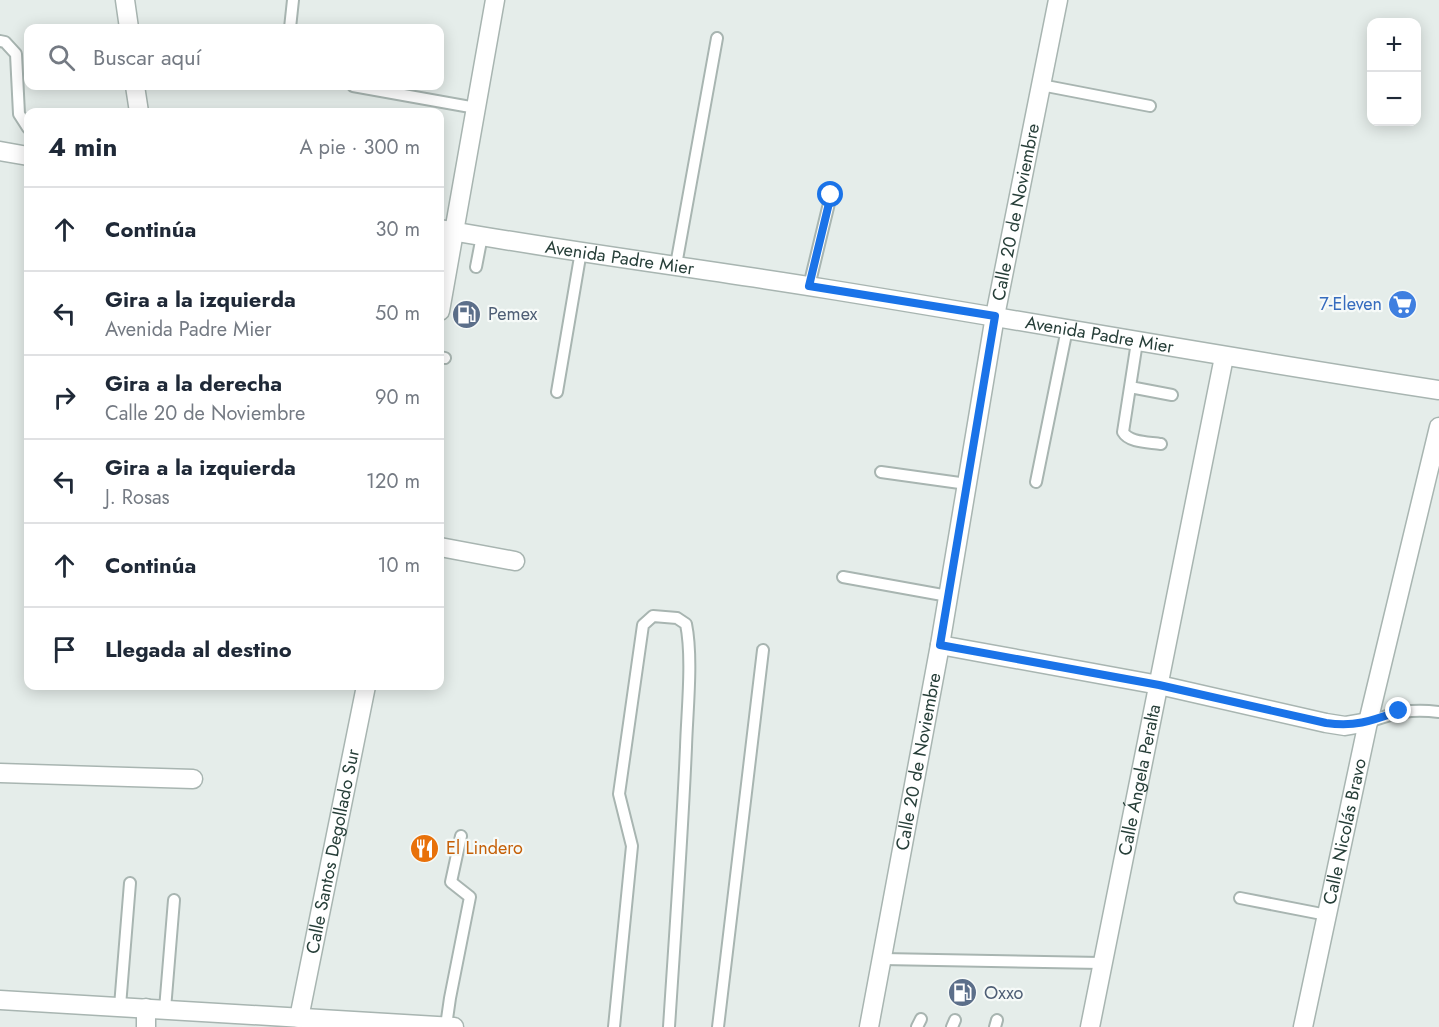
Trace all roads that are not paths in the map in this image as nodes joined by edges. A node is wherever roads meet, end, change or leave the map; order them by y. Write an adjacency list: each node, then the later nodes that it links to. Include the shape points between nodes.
1 (125, 0): 5 (street)
2 (293, 0): 6 (lane)
3 (495, 0): 14 (street)
4 (1058, 0): 9 (street, Calle 20 de Noviembre)
5 (128, 24)
6 (290, 24)
7 (717, 38): 23 (lane)
8 (0, 41): 15 (lane, via 16,54 19,114)
9 (1041, 85): 12 (lane); 26 (street, Calle 20 de Noviembre)
10 (136, 90): 13 (street)
11 (375, 90): 14 (lane)
12 (1150, 106)
13 (138, 108)
14 (476, 108): 19 (street)
15 (24, 122)
16 (0, 151): 17 (street)
17 (24, 155)
18 (831, 195): 25 (lane)
19 (447, 230): 20 (street, Avenida Padre Mier); 22 (street)
20 (482, 236): 21 (street, Avenida Padre Mier); 24 (lane)
21 (580, 250): 23 (street, Avenida Padre Mier); 32 (lane)
22 (444, 265)
23 (676, 265): 25 (street, Avenida Padre Mier)
24 (476, 267)
25 (809, 286): 26 (street, Avenida Padre Mier)
26 (995, 316): 27 (street, Avenida Padre Mier); 38 (street, Calle 20 de Noviembre)
27 (1067, 329): 28 (street, Avenida Padre Mier); 37 (lane)
28 (1137, 342): 29 (street, Avenida Padre Mier); 30 (lane)
29 (1224, 357): 31 (street, Avenida Padre Mier); 45 (street, Calle Ángela Peralta)
30 (1130, 387): 33 (lane); 35 (lane, via 1123,432 1131,439)
31 (1439, 390)
32 (557, 392)
33 (1172, 395)
34 (1439, 426): 48 (street, Calle Nicolás Bravo)
35 (1161, 444)
36 (881, 472): 38 (lane)
37 (1036, 482)
38 (967, 484): 42 (street, Calle 20 de Noviembre)
39 (444, 548): 40 (street)
40 (515, 561)
41 (843, 577): 42 (lane)
42 (948, 596): 43 (street, Calle 20 de Noviembre)
43 (940, 645): 45 (street); 56 (street, Calle 20 de Noviembre)
44 (763, 650): 69 (lane)
45 (1159, 685): 48 (street, via 1326,723 1345,726); 57 (street, Calle Ángela Peralta)
46 (365, 690): 62 (street, Calle Santos Degollado Sur)
47 (1439, 712): 48 (lane, via 1399,711)
48 (1368, 722): 55 (street, Calle Nicolás Bravo)
49 (0, 773): 50 (street)
50 (193, 779)
51 (461, 836): 64 (lane, via 452,882 470,897)
52 (130, 883): 59 (lane)
53 (1240, 898): 55 (lane)
54 (174, 900): 61 (lane)
55 (1327, 915): 72 (street, Calle Nicolás Bravo)
56 (883, 960): 57 (lane); 70 (street, Calle 20 de Noviembre)
57 (1101, 963): 71 (street, Calle Ángela Peralta)
58 (0, 1000): 59 (street)
59 (120, 1006): 60 (street)
60 (146, 1008): 61 (street); 65 (street)
61 (165, 1009): 62 (street)
62 (299, 1018): 63 (street)
63 (416, 1026): 64 (street)
64 (446, 1026): 66 (street)
65 (146, 1027)
66 (454, 1027)
67 (614, 1027): 68 (lane, via 632,846 620,794 644,625 653,616 677,618 686,624 688,633 682,835)
68 (669, 1027)
69 (718, 1027)
70 (868, 1027)
71 (1090, 1027)
72 (1303, 1027)

